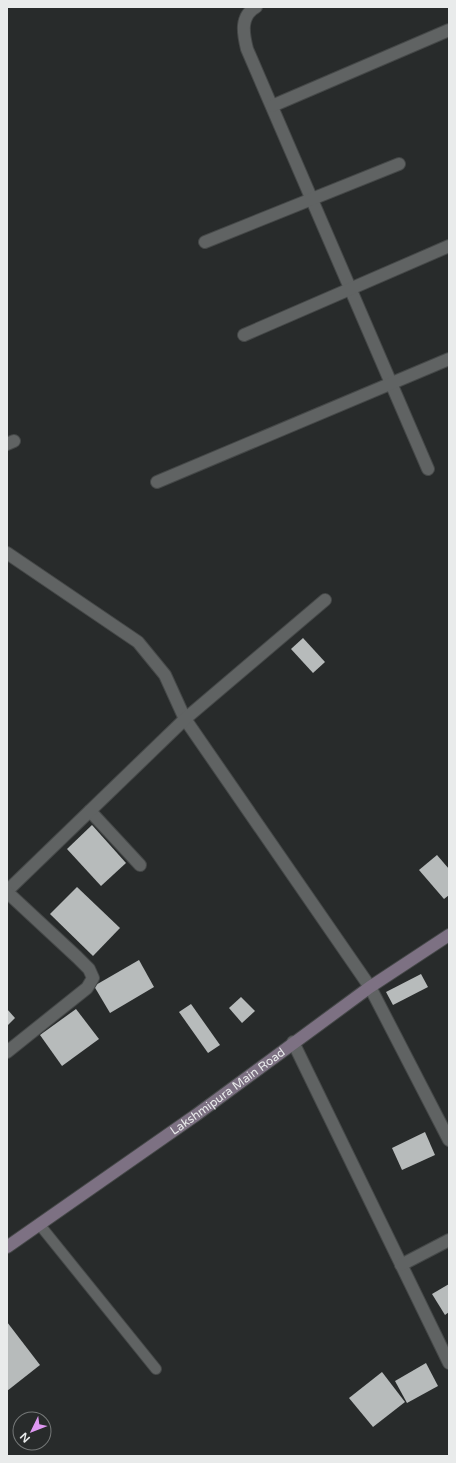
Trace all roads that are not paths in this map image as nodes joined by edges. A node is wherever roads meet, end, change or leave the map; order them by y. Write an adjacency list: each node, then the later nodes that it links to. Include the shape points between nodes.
1 (256, 7): 3 (street, via 245,18 244,35)
2 (449, 30): 3 (street)
3 (272, 106): 5 (street)
4 (399, 164): 5 (street)
5 (312, 199): 6 (street); 8 (street)
6 (205, 242)
7 (449, 246): 8 (street)
8 (351, 289): 9 (street); 11 (street)
9 (244, 335)
10 (449, 359): 11 (street)
11 (392, 383): 12 (street); 13 (street)
12 (428, 469)
13 (157, 482)
14 (7, 553): 16 (street, via 138,642 165,675)
15 (326, 600): 16 (street)
16 (185, 719): 17 (street); 21 (street)
17 (90, 811): 18 (street); 19 (street)
18 (140, 865)
19 (7, 892): 23 (street, via 77,956 89,969 93,978 87,988)
20 (449, 935): 21 (main road, Lakshmipura Main Road)
21 (370, 987): 22 (main road, Lakshmipura Main Road); 24 (street)
22 (293, 1042): 25 (main road, Lakshmipura Main Road, via 196,1115); 28 (street)
23 (7, 1052)
24 (449, 1140)
25 (39, 1224): 27 (main road, Lakshmipura Main Road); 30 (lane)
26 (449, 1240): 28 (street)
27 (7, 1248)
28 (401, 1265): 29 (street)
29 (449, 1363)
30 (156, 1369)

